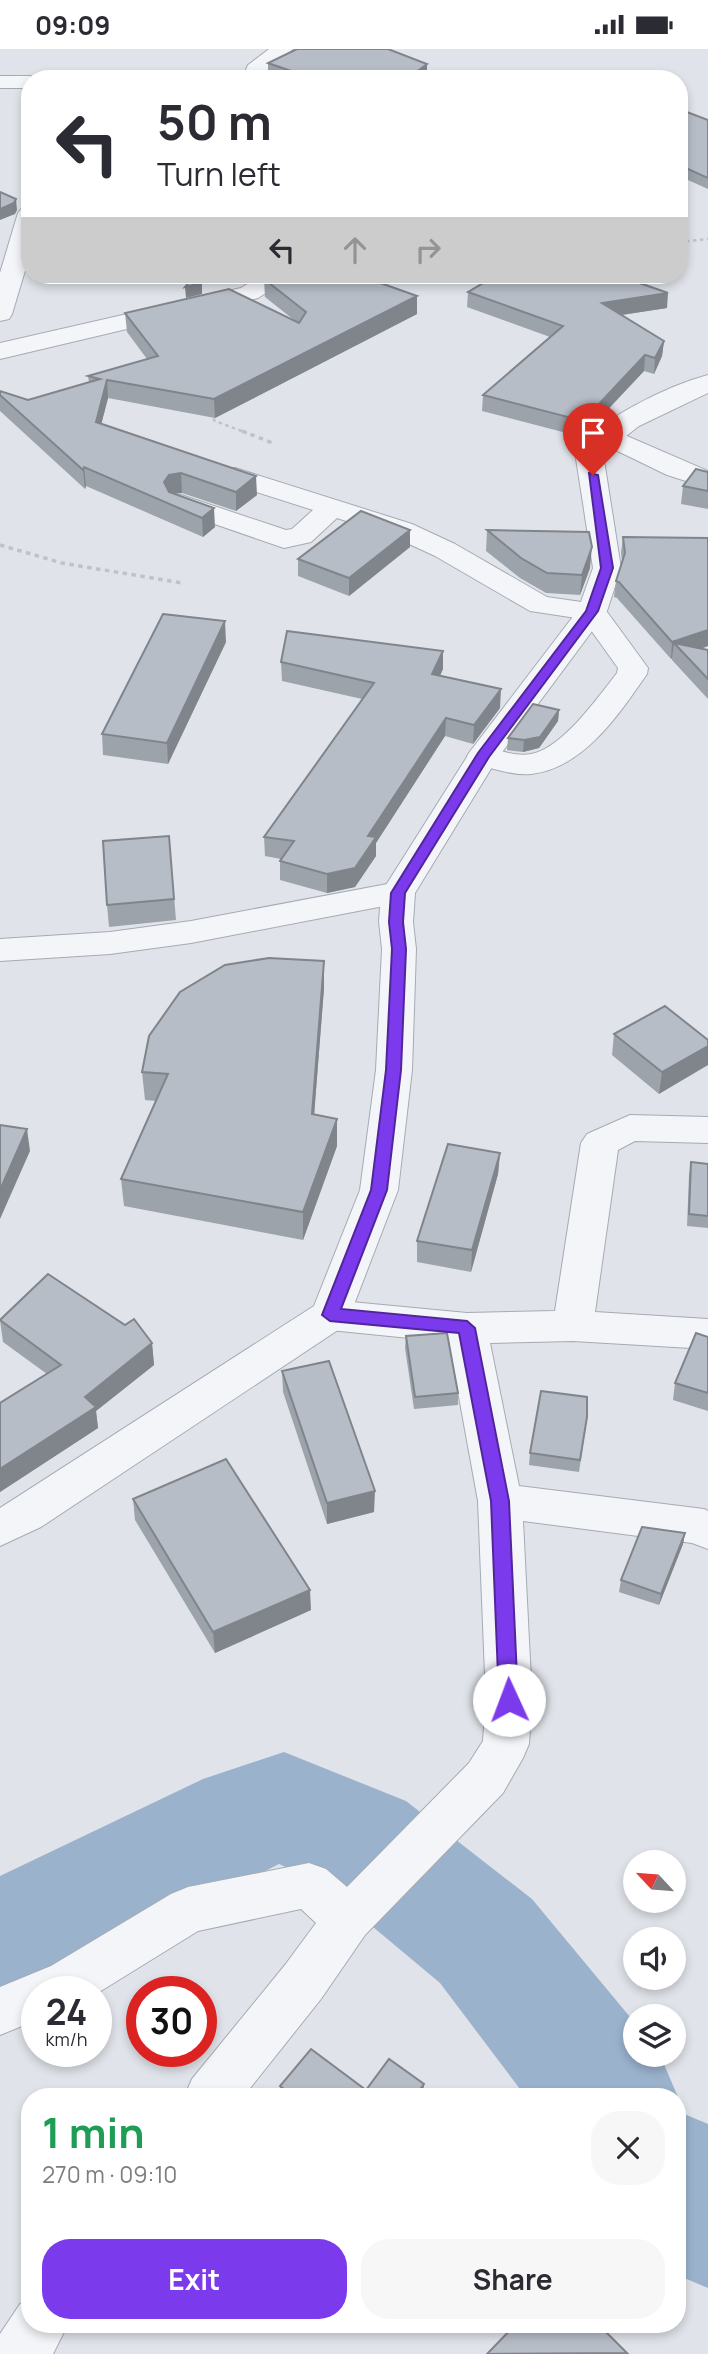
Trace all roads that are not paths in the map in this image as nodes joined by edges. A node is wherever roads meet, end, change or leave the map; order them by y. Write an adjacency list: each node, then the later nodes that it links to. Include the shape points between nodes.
1 (283, 49): 2 (street)
2 (256, 70)
3 (0, 82): 4 (street)
4 (21, 82)
5 (21, 243): 7 (street)
6 (264, 284): 8 (street, via 249,293)
7 (0, 314)
8 (0, 351)
9 (708, 383): 10 (street)
10 (606, 435): 12 (street); 15 (street, via 589,452 607,568)
11 (235, 476): 14 (street)
12 (708, 480)
13 (181, 503): 14 (street, via 284,539 301,536)
14 (332, 507): 15 (street, via 445,550 540,605)
15 (592, 611): 16 (street); 16 (street, via 633,668 632,674 562,752 531,764)
16 (483, 756): 17 (street)
17 (398, 893): 18 (street, via 191,932); 20 (street, via 394,1070 379,1190)
18 (0, 950)
19 (708, 1130): 21 (street, via 630,1128 600,1143)
20 (330, 1315): 22 (street); 25 (street)
21 (573, 1325): 22 (street); 23 (street)
22 (467, 1328): 24 (street)
23 (708, 1334)
24 (500, 1501): 26 (street); 27 (street, via 509,1700 506,1744 486,1778)
25 (0, 1528)
26 (708, 1531)
27 (348, 1919): 28 (street, via 309,1885 188,1910); 31 (street)
28 (80, 1976)
29 (21, 2002): 30 (street)
30 (0, 2011)
31 (216, 2088)
32 (34, 2333): 33 (street)
33 (20, 2354)

